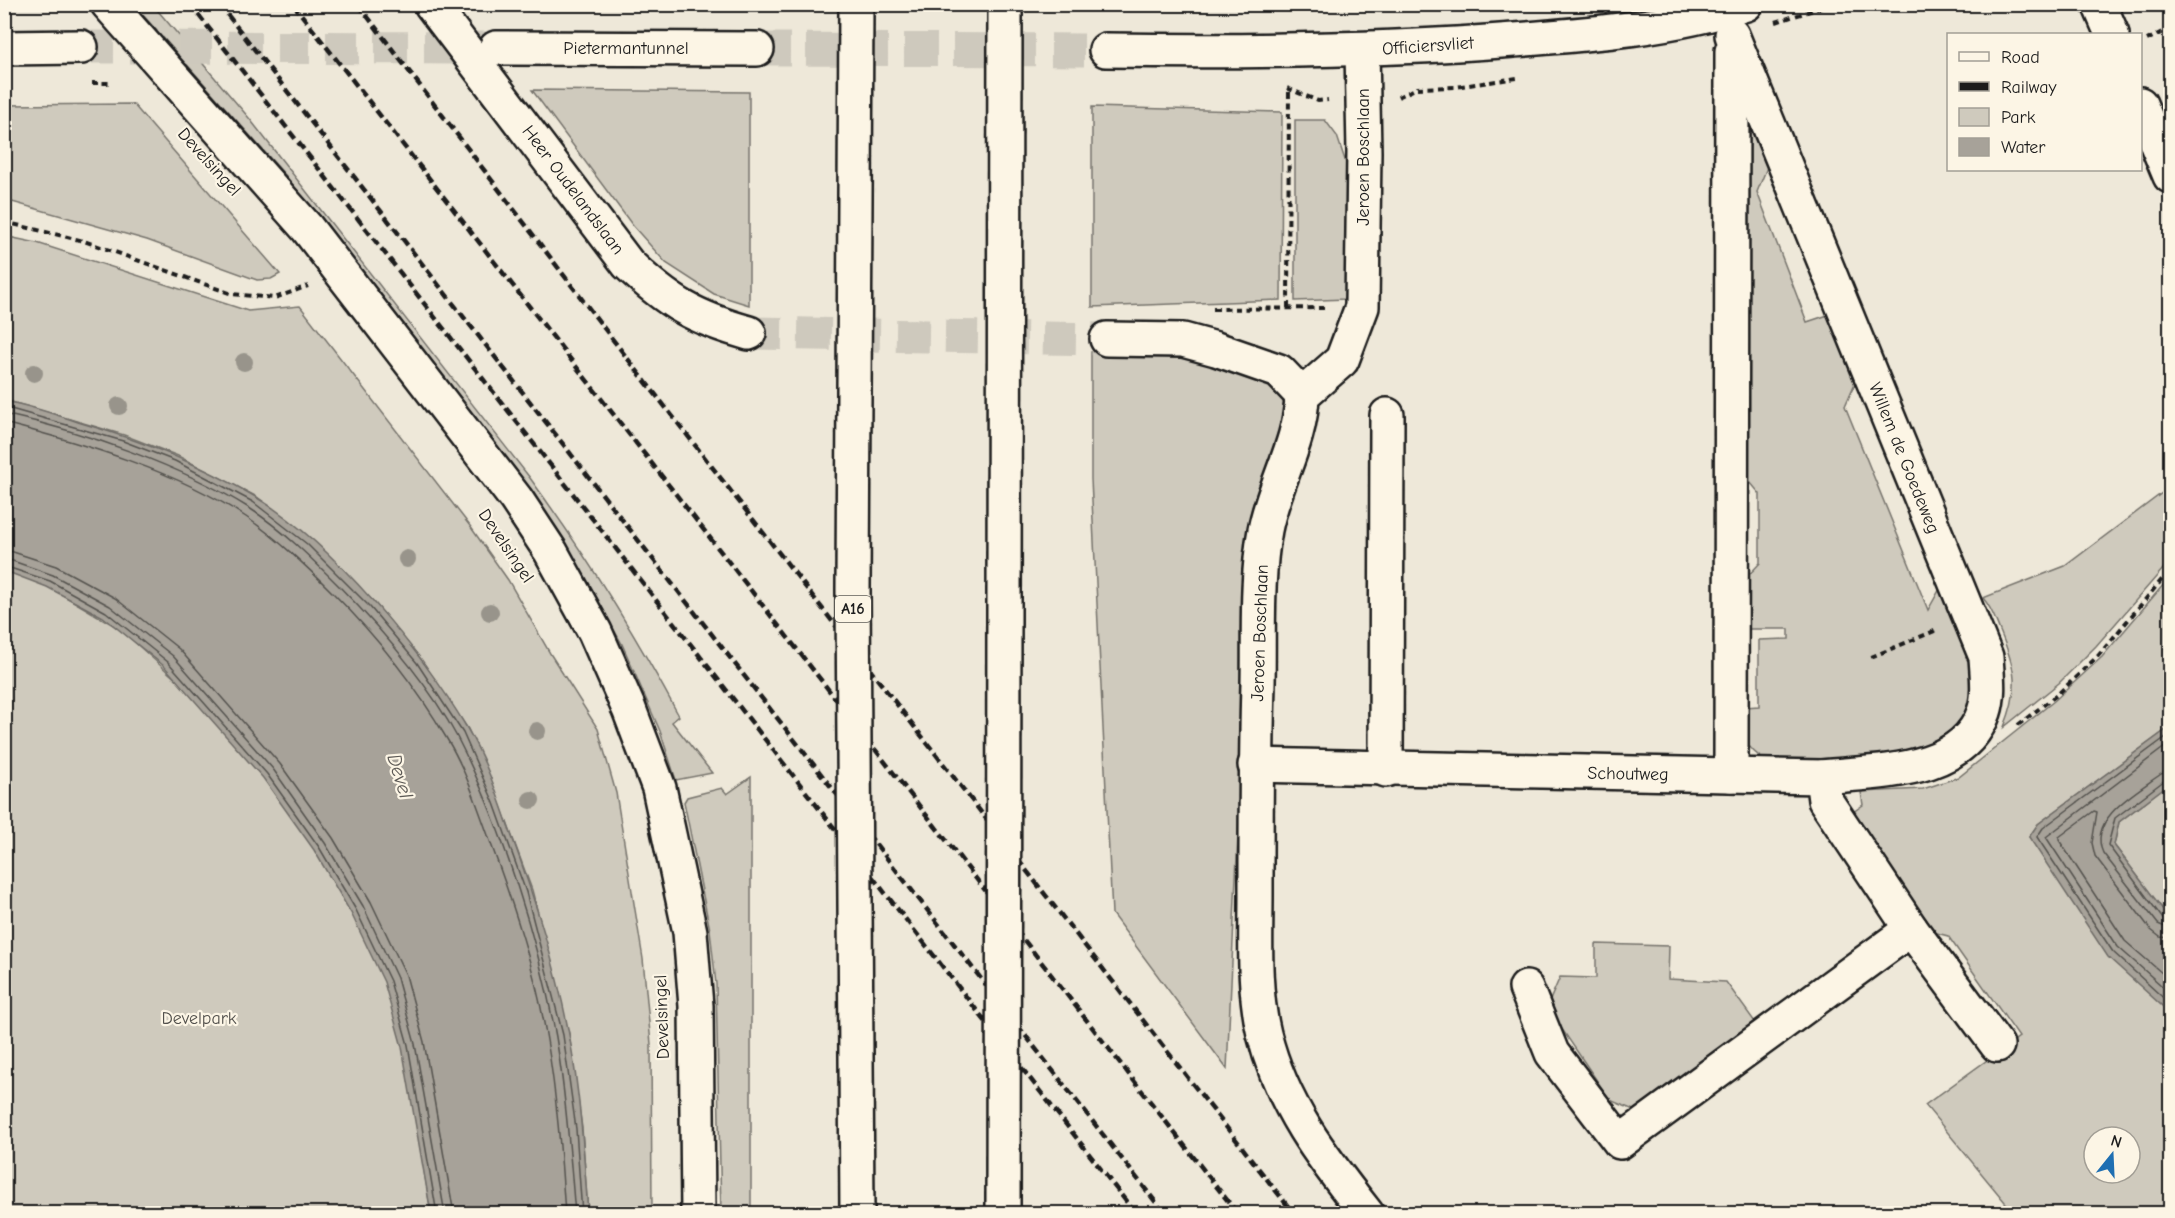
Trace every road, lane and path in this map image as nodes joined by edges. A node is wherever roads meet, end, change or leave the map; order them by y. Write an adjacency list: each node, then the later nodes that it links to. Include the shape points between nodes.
1 (108, 4): 43 (main road, Develsingel, via 321,246 516,499 551,552 595,632 630,709 659,788 690,932 696,1006)
2 (430, 4): 28 (main road, Heer Oudelandslaan, via 628,264 682,309)
3 (856, 4): 44 (main road, A16, bridge, via 852,589)
4 (1005, 4): 45 (main road, bridge)
5 (2099, 4): 8 (main road)
6 (1735, 17): 15 (main road, Officiersvliet, via 1558,36); 33 (main road, Willem de Goedeweg); 38 (main road)
7 (2170, 28): 9 (path)
8 (2112, 33)
9 (2142, 42)
10 (81, 47): 11 (main road)
11 (4, 48)
12 (496, 48): 13 (main road, Pietermantunnel)
13 (757, 49)
14 (1106, 50): 15 (main road, Officiersvliet)
15 (1362, 50): 25 (main road, Jeroen Boschlaan)
16 (1455, 87): 18 (path, via 1417,88)
17 (1289, 89): 26 (path)
18 (1403, 95)
19 (2142, 109): 20 (main road)
20 (2170, 176)
21 (4, 222): 23 (path, via 84,241 232,294 275,298)
22 (301, 276): 23 (path)
23 (308, 286): 24 (path)
24 (315, 295)
25 (1362, 307): 26 (path); 30 (main road, Jeroen Boschlaan, via 1342,360)
26 (1287, 308): 27 (path)
27 (1212, 309)
28 (749, 333)
29 (1107, 339): 30 (main road, via 1183,340 1216,349 1279,371)
30 (1302, 395): 36 (main road, Jeroen Boschlaan, via 1296,440 1265,531)
31 (1387, 415): 37 (main road)
32 (2170, 570): 35 (path, via 2098,656 2058,694 2009,732)
33 (1968, 618): 34 (path); 35 (main road, Willem de Goedeweg, via 1986,657 1988,687 1984,712)
34 (1871, 657)
35 (1974, 730): 39 (main road, Willem de Goedeweg, via 1952,751 1923,765)
36 (1256, 765): 37 (main road, Schoutweg); 46 (main road, Jeroen Boschlaan, via 1256,969 1264,1033 1284,1092 1316,1149)
37 (1386, 770): 38 (main road, Schoutweg)
38 (1731, 775): 39 (main road, Schoutweg)
39 (1822, 777): 40 (main road, via 1825,800)
40 (1911, 929): 41 (main road, via 1620,1142 1552,1053); 42 (main road)
41 (1526, 988)
42 (1997, 1045)
43 (698, 1214)
44 (857, 1214)
45 (1004, 1214)
46 (1367, 1214)

